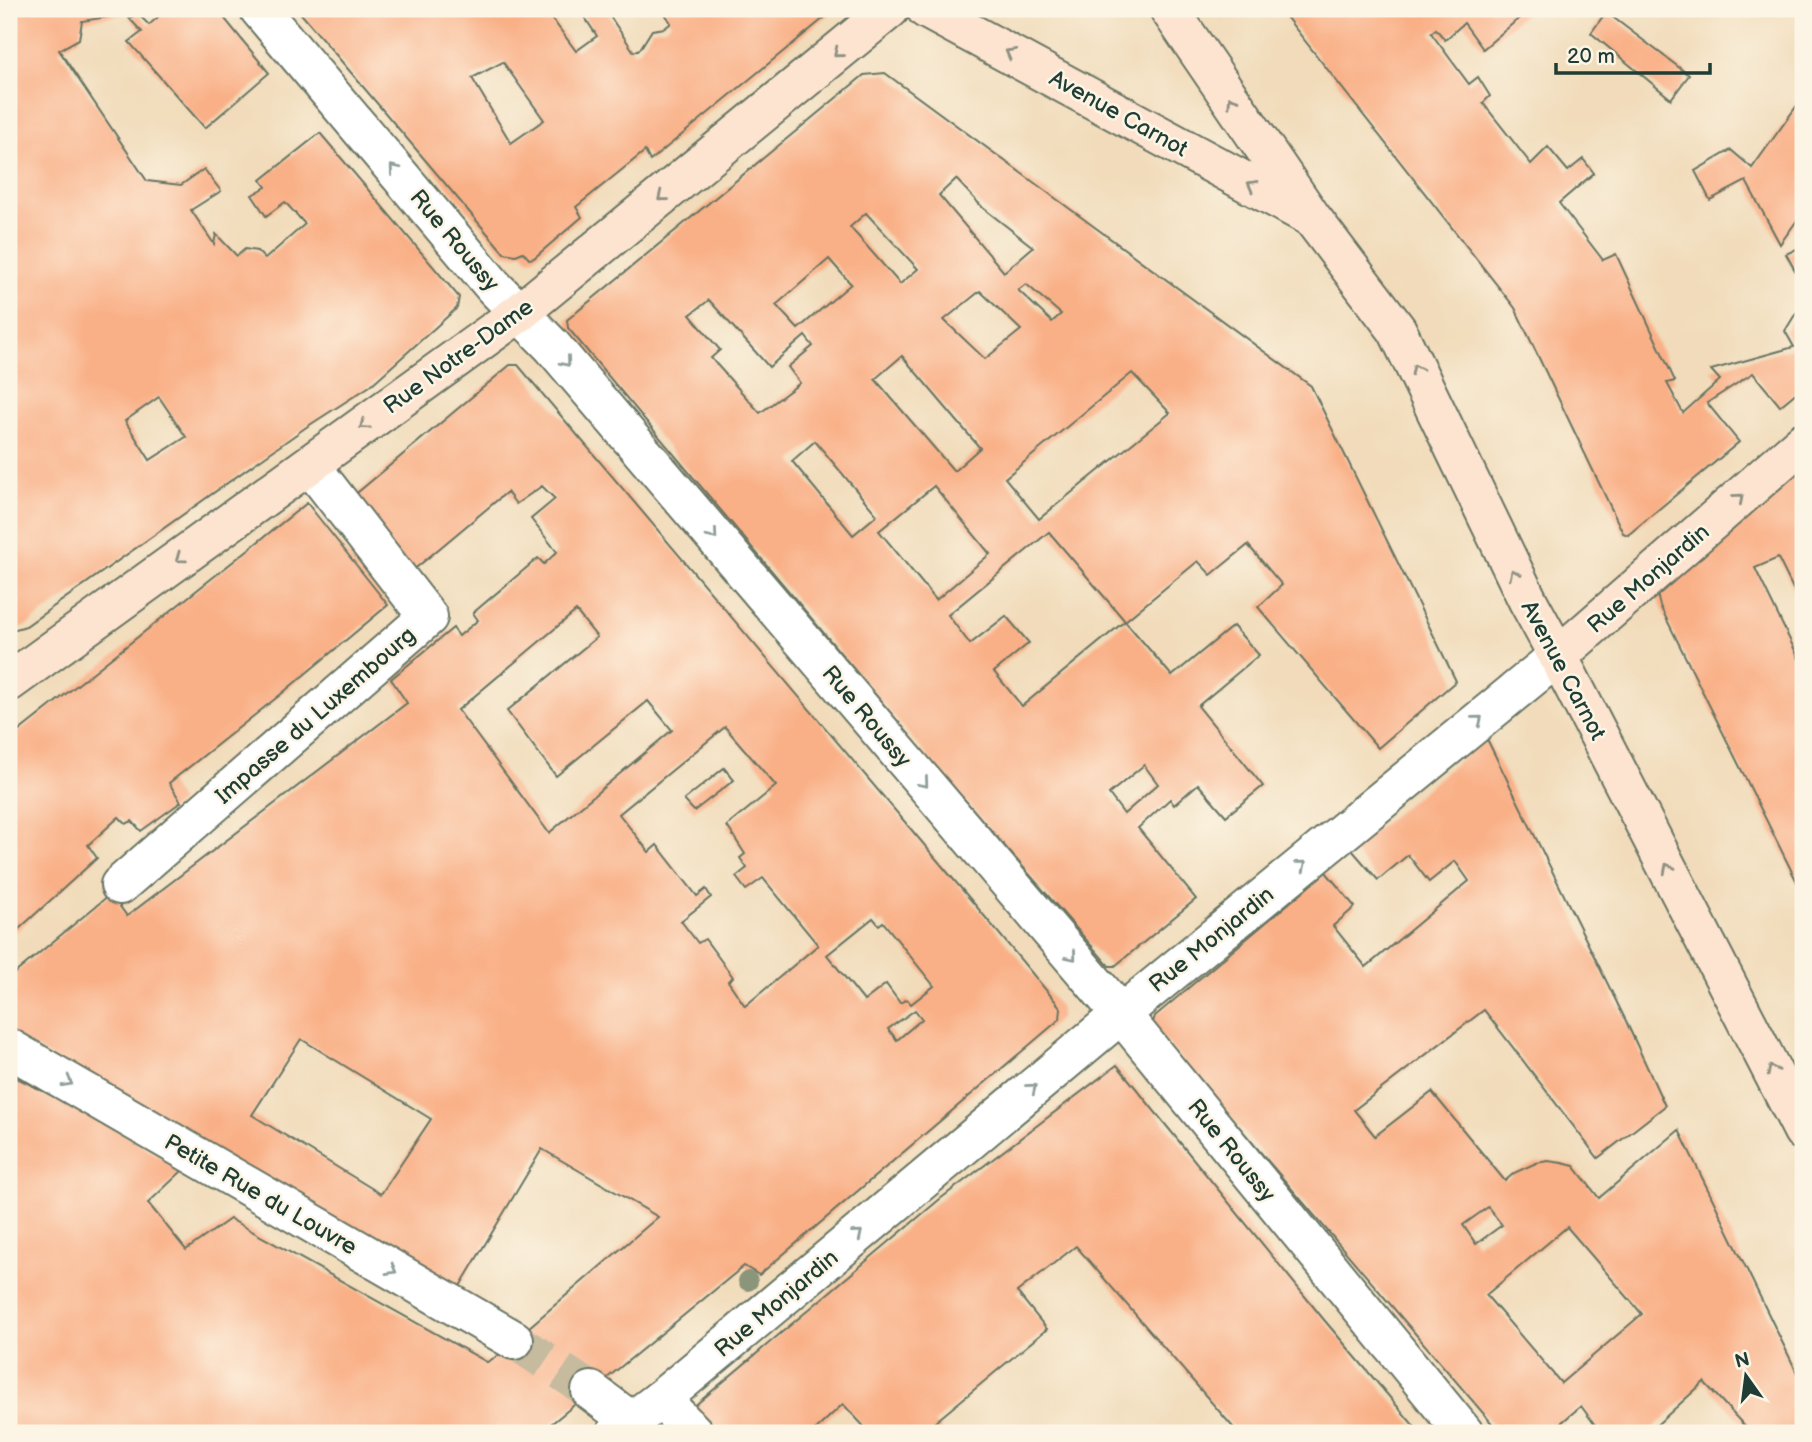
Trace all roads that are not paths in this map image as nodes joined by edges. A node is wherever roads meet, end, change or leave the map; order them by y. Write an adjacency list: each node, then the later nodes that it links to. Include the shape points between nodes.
1 (259, 9): 6 (street, Rue Roussy, one-way to 1)
2 (890, 9): 6 (street, Rue Notre-Dame, one-way to 6)
3 (926, 9): 5 (street, Avenue Carnot, one-way to 3)
4 (1169, 9): 5 (street, Avenue Carnot, one-way to 4)
5 (1312, 218): 9 (street, Avenue Carnot, one-way to 5, via 1397,330)
6 (519, 313): 8 (street, Rue Notre-Dame, one-way to 8); 12 (street, Rue Roussy, one-way to 12, via 552,346)
7 (1803, 442): 9 (street, Rue Monjardin, one-way to 7)
8 (310, 465): 10 (street, Rue Notre-Dame, one-way to 10); 11 (street, Impasse du Luxembourg, via 428,617)
9 (1558, 656): 12 (street, Rue Monjardin, one-way to 9); 14 (street, Avenue Carnot, one-way to 9)
10 (9, 682)
11 (120, 885)
12 (1121, 1014): 17 (street, Rue Monjardin, one-way to 12); 20 (street, Rue Roussy)
13 (9, 1048): 15 (street, Petite Rue du Louvre, one-way to 15)
14 (1803, 1131)
15 (514, 1340)
16 (591, 1391): 18 (street)
17 (662, 1399): 18 (street, Rue Monjardin); 19 (street)
18 (623, 1427)
19 (694, 1433)
20 (1464, 1433)

